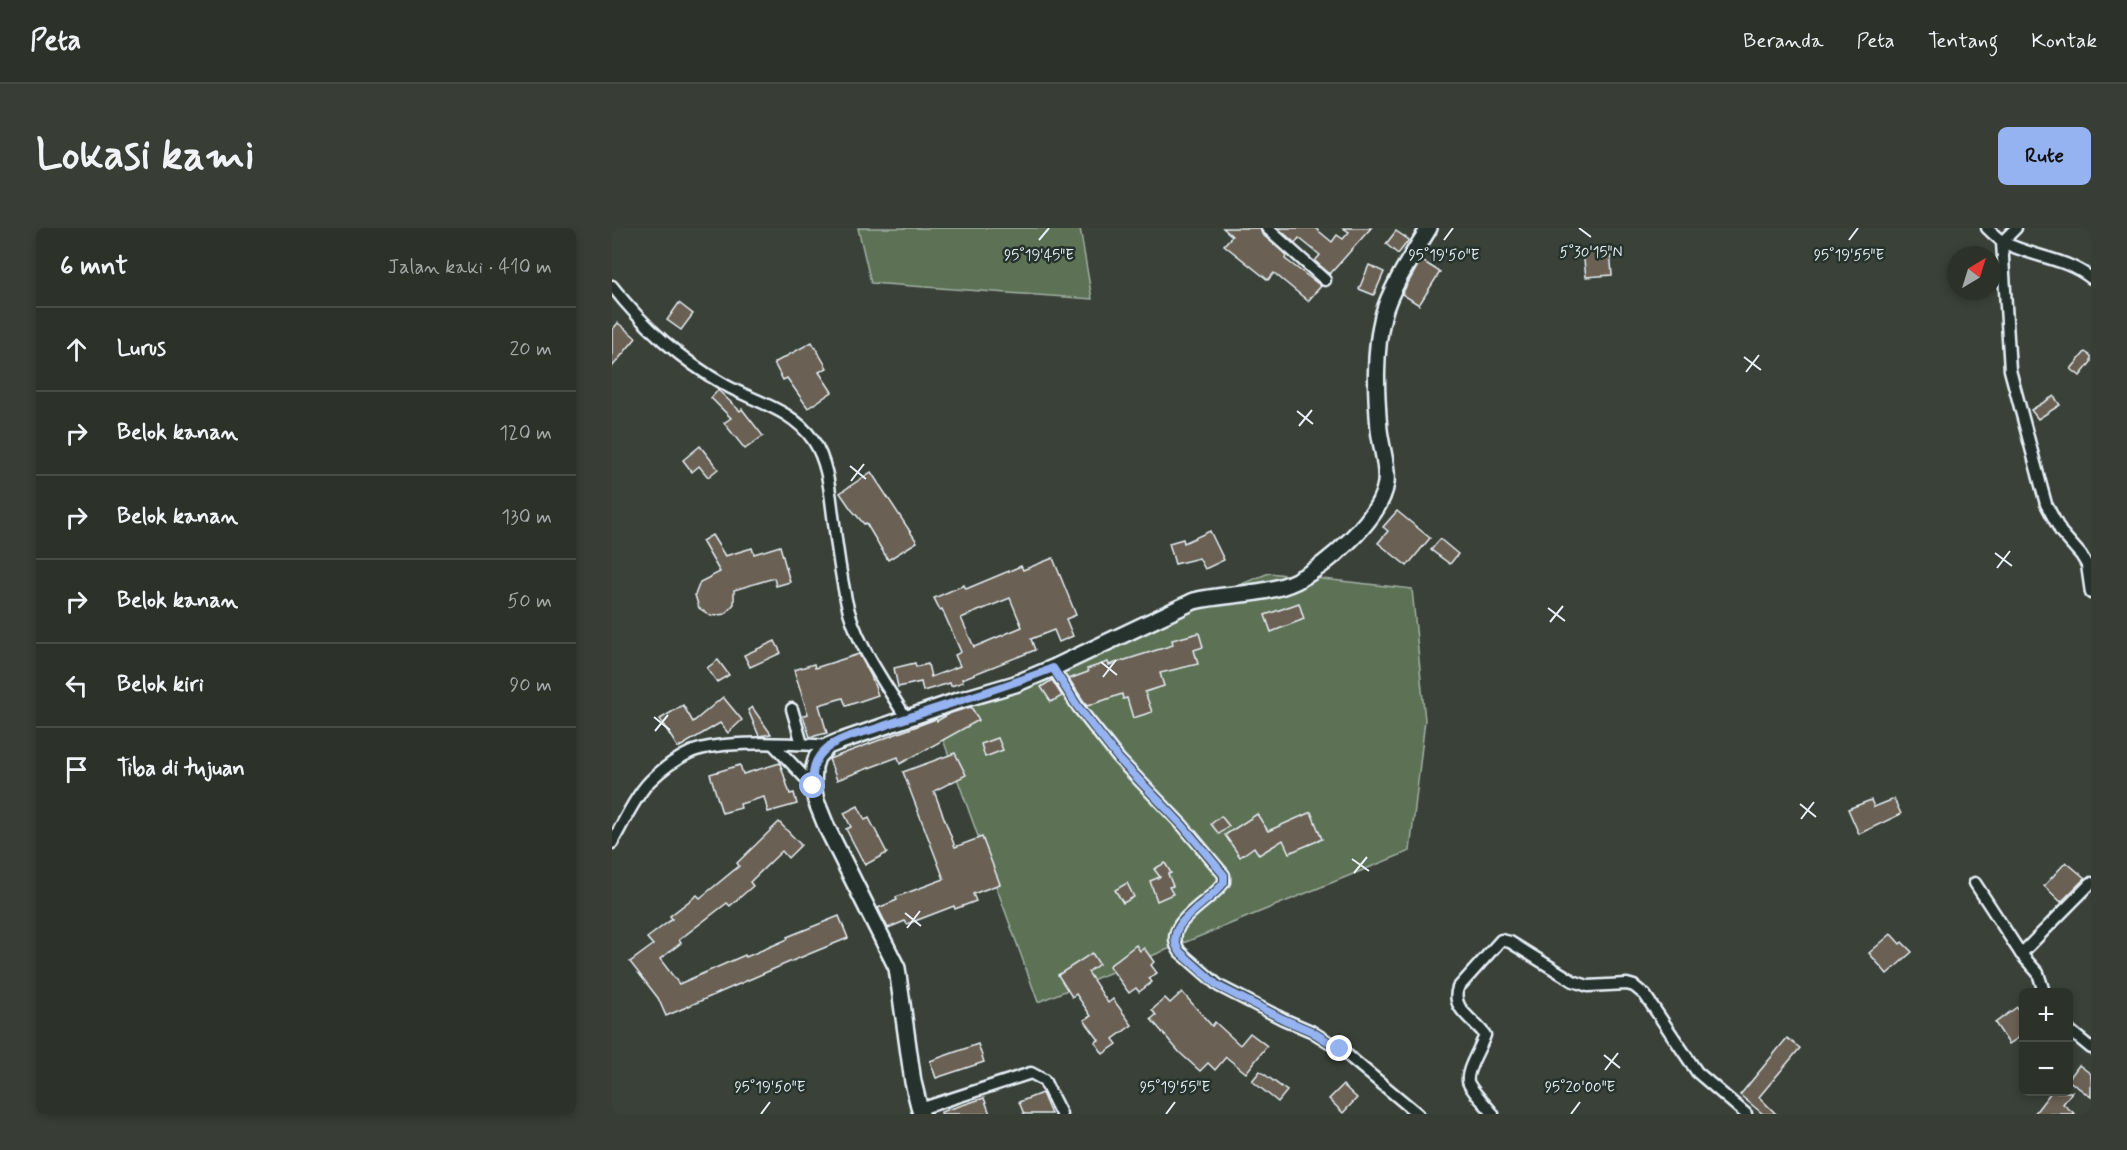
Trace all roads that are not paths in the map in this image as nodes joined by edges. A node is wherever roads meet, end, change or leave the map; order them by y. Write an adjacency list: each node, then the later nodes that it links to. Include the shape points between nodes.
1 (1267, 228): 7 (street)
2 (1429, 228): 10 (main road, via 1383,314 1378,379 1386,484 1363,526 1336,555 1295,581 1270,590 1194,601)
3 (1987, 228): 5 (street)
4 (2016, 228): 5 (street)
5 (2002, 242): 6 (street, via 2071,265); 9 (street, via 2010,370 2046,504 2061,532 2087,565)
6 (2091, 278)
7 (1325, 280)
8 (612, 286): 12 (street, via 687,361 726,386 786,414 814,441 831,497 846,603 863,646)
9 (2091, 592)
10 (1053, 668): 12 (main road); 26 (street, via 1119,759 1224,875 1224,882 1214,896 1180,924 1174,939 1180,952 1218,986 1340,1049)
11 (792, 709): 13 (street)
12 (906, 718): 15 (main road)
13 (801, 744): 14 (street); 15 (street)
14 (774, 745): 16 (street); 17 (street, via 710,747 669,764 648,782)
15 (828, 746): 16 (main road, via 817,757)
16 (813, 786): 24 (main road, via 827,828 897,968)
17 (612, 843)
18 (1975, 883): 20 (street)
19 (2091, 884): 20 (street)
20 (2021, 954): 21 (street, via 2038,973)
21 (2042, 988)
22 (2073, 1033): 23 (street)
23 (2091, 1048)
24 (921, 1112): 25 (street, via 1031,1073 1044,1080)
25 (1061, 1114)
26 (1418, 1114)
27 (1493, 1114): 28 (street, via 1467,1082 1485,1035 1463,1012 1456,995 1501,940 1573,981 1588,986 1634,986 1645,995 1702,1078)
28 (1746, 1114)

